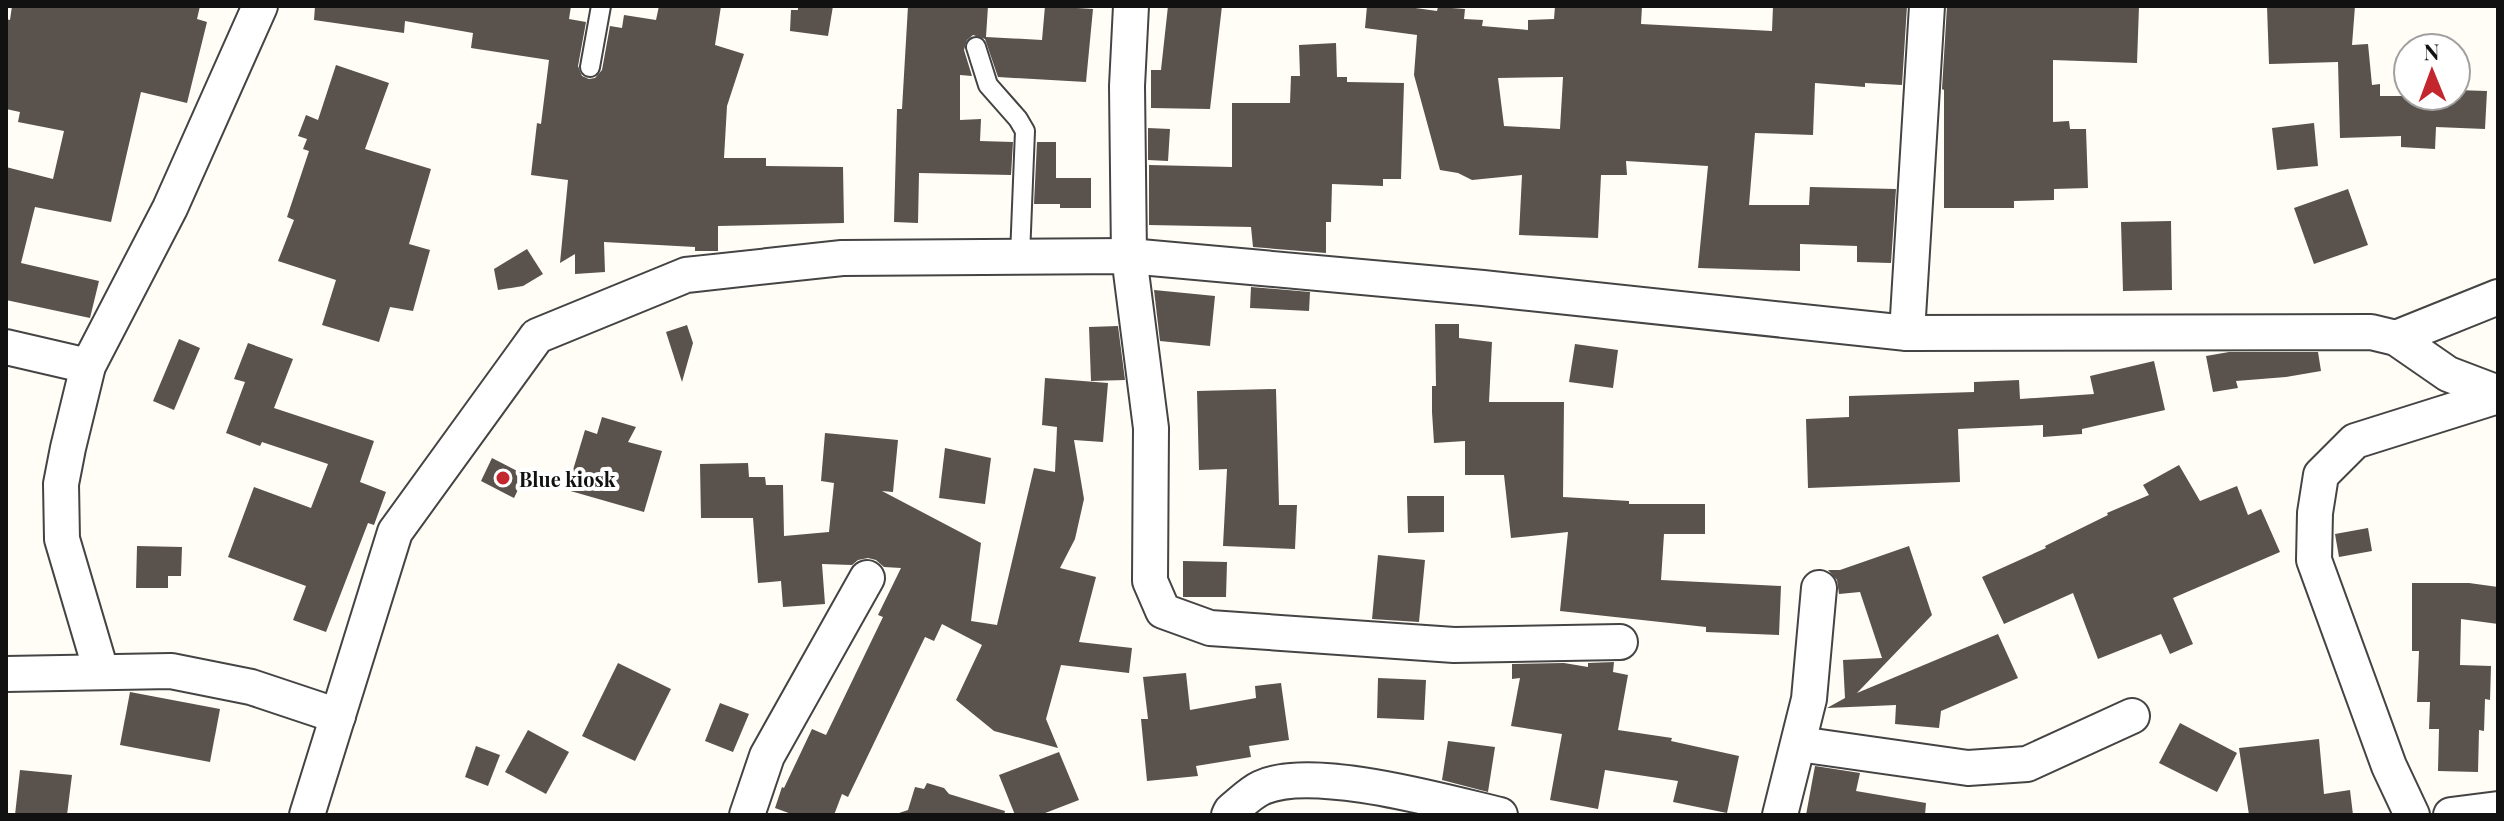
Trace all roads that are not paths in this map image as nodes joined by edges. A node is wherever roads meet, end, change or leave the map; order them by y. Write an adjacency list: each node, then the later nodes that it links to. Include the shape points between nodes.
1 (260, 6): 13 (street, via 170,208)
2 (601, 6): 6 (lane)
3 (1131, 6): 8 (street)
4 (1927, 6): 10 (street)
5 (976, 47): 7 (lane, via 988,85 1025,131)
6 (590, 67)
7 (1020, 256): 8 (street); 20 (street, via 842,258 686,275 537,336 395,532)
8 (1129, 256): 10 (street); 17 (street, via 1151,428 1150,581 1163,611 1210,628 1454,645)
9 (2498, 297): 11 (street)
10 (1907, 333): 11 (street, via 2371,332)
11 (2396, 338): 14 (street, via 2448,374)
12 (6, 347): 13 (street)
13 (88, 366): 18 (street, via 61,484 62,539)
14 (2498, 395): 29 (street, via 2355,441 2321,475 2314,560)
15 (867, 578): 25 (street, via 767,756)
16 (1819, 588): 22 (street, via 1809,699)
17 (1620, 642)
18 (101, 671): 19 (street); 20 (street, via 171,671 251,687)
19 (6, 674)
20 (338, 716): 24 (street)
21 (2132, 716): 22 (street, via 2027,764 1968,768)
22 (1799, 744): 28 (street)
23 (2498, 809): 30 (street)
24 (307, 815)
25 (747, 815)
26 (1229, 815): 27 (street, via 1261,788 1306,779 1396,790)
27 (1500, 815)
28 (1780, 815)
29 (2412, 815)
30 (2451, 815)

